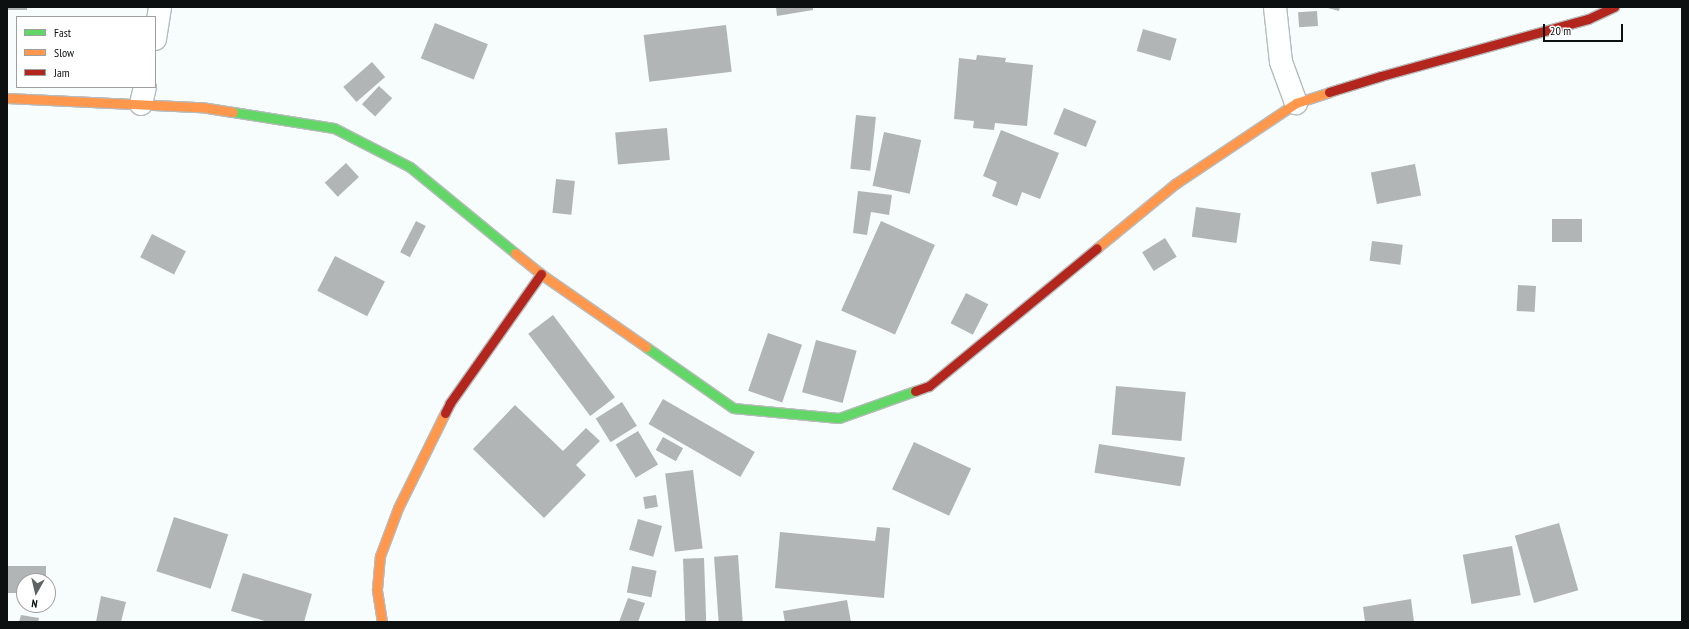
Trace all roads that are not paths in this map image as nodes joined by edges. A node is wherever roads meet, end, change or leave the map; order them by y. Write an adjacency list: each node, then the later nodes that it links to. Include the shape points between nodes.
1 (160, 7): 4 (street)
2 (1275, 7): 7 (street, via 1281,62)
3 (1614, 7): 7 (street, via 1588,19 1382,76)
4 (156, 33)
5 (143, 96): 6 (street); 8 (street, via 334,128 410,167)
6 (7, 98)
7 (1296, 103): 8 (street, via 1175,184 929,386 839,418 733,408)
8 (540, 274): 9 (street, via 450,403 398,508 380,556 377,589)
9 (382, 622)

